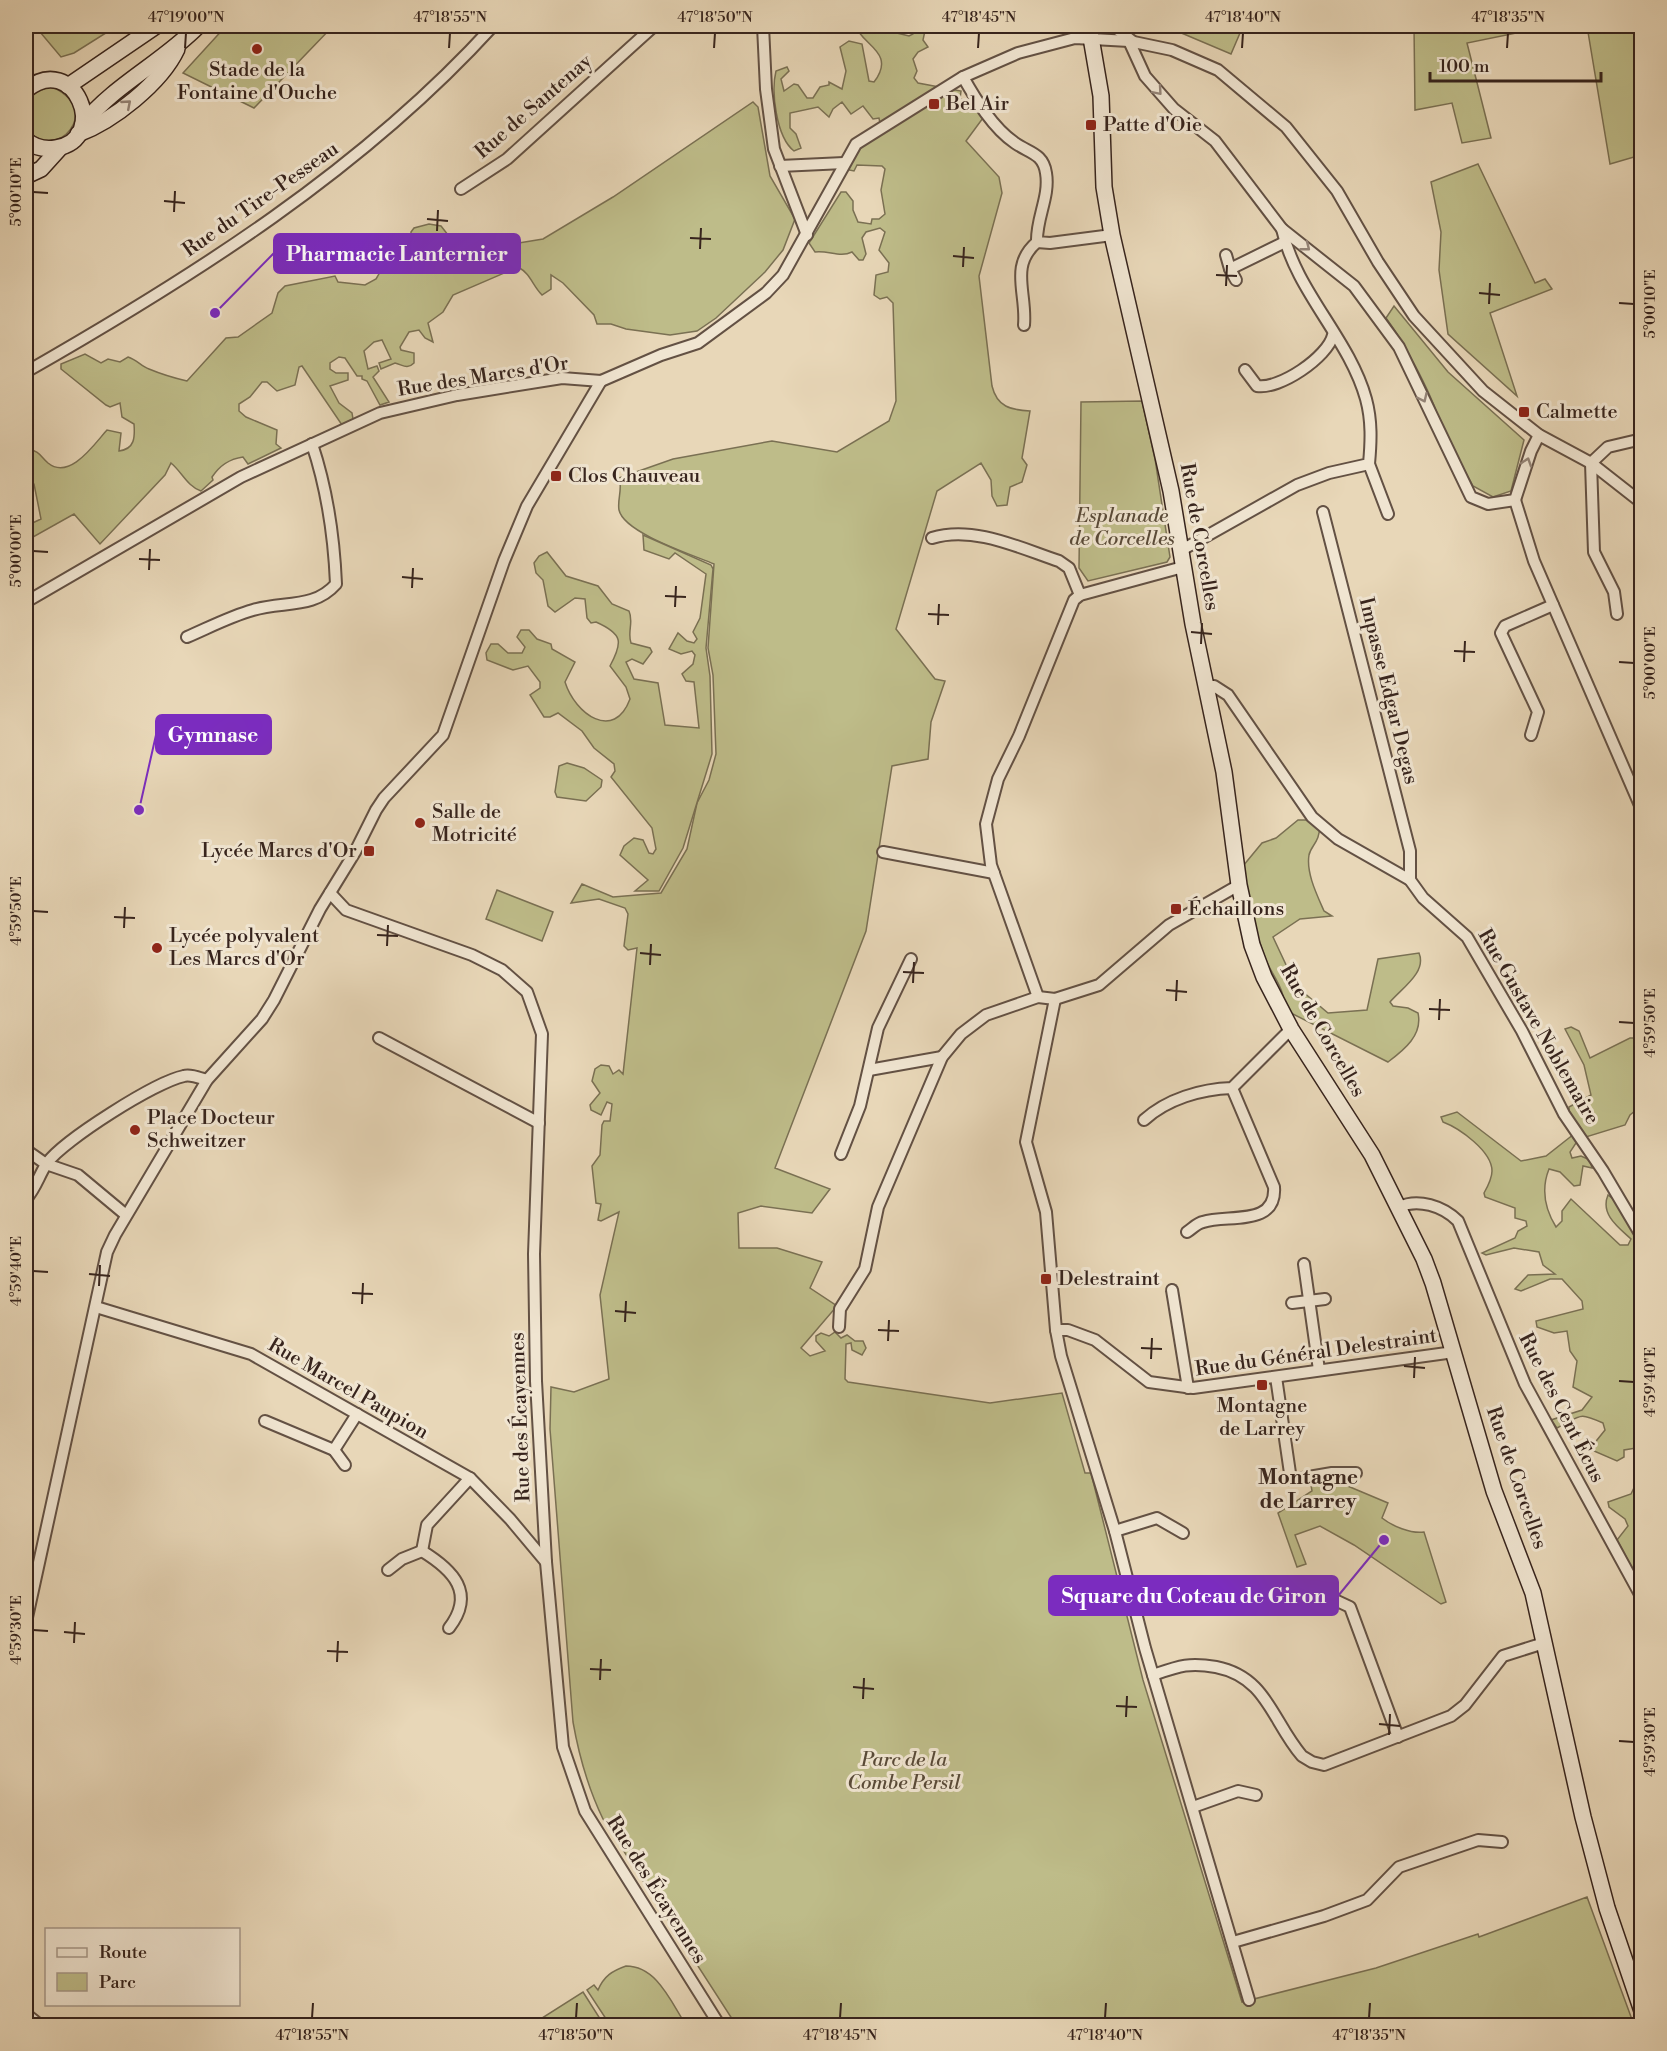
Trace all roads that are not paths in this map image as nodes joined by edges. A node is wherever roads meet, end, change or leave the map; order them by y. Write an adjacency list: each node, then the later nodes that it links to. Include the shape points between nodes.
1 (156, 26): 12 (main road)
2 (198, 26): 14 (main road, one-way to 2, via 95,109 178,46)
3 (493, 26): 32 (street, Rue du Tire-Pesseau, via 400,119 305,194 162,292)
4 (654, 26): 20 (street, Rue de Santenay, via 507,159)
5 (763, 26): 18 (street, via 765,89)
6 (1113, 26): 8 (street)
7 (1085, 34): 8 (street, Rue des Marcs d'Or); 10 (street, Rue des Marcs d'Or, via 1018,52); 23 (main road, Rue de Corcelles, via 1101,96 1104,187)
8 (1131, 41): 21 (street, one-way to 21, via 1145,75 1174,108 1215,141); 34 (street, Rue des Marcs d'Or, via 1187,54 1218,70 1286,127 1337,191 1414,316 1483,391)
9 (26, 71): 11 (main road)
10 (963, 77): 17 (street, Rue des Marcs d'Or, via 871,133 856,144); 24 (street, via 976,100 1012,141 1034,152 1044,164 1047,190)
11 (41, 80): 12 (main road); 13 (main road)
12 (68, 86): 14 (main road, via 82,102)
13 (26, 90)
14 (80, 129): 16 (main road)
15 (32, 144): 16 (main road); 19 (main road)
16 (60, 148): 19 (main road, via 41,169)
17 (844, 163): 18 (street); 22 (street, Rue des Marcs d'Or)
18 (780, 166): 22 (street)
19 (26, 174)
20 (461, 189)
21 (1282, 228): 25 (street); 39 (street, one-way to 39, via 1354,286 1399,346 1471,497 1488,504)
22 (807, 235): 33 (street, Rue des Marcs d'Or, via 783,275 765,293 698,343)
23 (1112, 236): 24 (street); 44 (main road, Rue de Corcelles, via 1151,394)
24 (1037, 242): 29 (street, via 1021,264)
25 (1285, 242): 27 (street); 30 (street)
26 (1226, 255): 27 (street)
27 (1230, 268): 28 (street)
28 (1236, 280)
29 (1024, 326)
30 (1333, 335): 31 (street, via 1320,356 1274,385 1257,386); 38 (street, via 1345,351 1367,401 1371,420)
31 (1245, 370)
32 (26, 372)
33 (601, 381): 36 (street, Rue des Marcs d'Or, via 562,378 457,395 380,413); 58 (street, via 527,506 443,735 384,798)
34 (1539, 435): 37 (street, Rue des Marcs d'Or); 39 (street, one-way to 34)
35 (1641, 439): 37 (street, via 1608,447)
36 (312, 444): 47 (street, Rue des Marcs d'Or, via 241,477); 50 (street, via 324,480 336,584 325,596 310,602 251,610)
37 (1591, 463): 40 (street, Rue des Marcs d'Or); 49 (street, via 1594,552 1614,592)
38 (1369, 464): 42 (street); 44 (street, via 1297,485)
39 (1515, 500): 48 (street, via 1523,532)
40 (1641, 503)
41 (1323, 513): 56 (street, Impasse Edgar Degas, via 1410,851)
42 (1388, 514)
43 (932, 538): 46 (street, via 944,534 976,536 1059,561 1069,568)
44 (1180, 551): 45 (main road, Rue de Corcelles)
45 (1183, 567): 46 (street); 51 (main road, Rue de Corcelles)
46 (1080, 595): 55 (street, via 1070,608 1051,662 991,798 986,831)
47 (26, 602)
48 (1553, 605): 52 (street, via 1505,626 1501,633 1538,712); 53 (street)
49 (1617, 614)
50 (187, 637)
51 (1205, 686): 56 (street, Rue Gustave Noblemaire, via 1214,686 1228,695 1302,805 1325,829); 57 (main road, Rue de Corcelles, via 1226,782)
52 (1531, 735)
53 (1641, 810)
54 (883, 852): 55 (street)
55 (994, 873): 60 (street)
56 (1410, 880): 77 (street, Rue Gustave Noblemaire, via 1477,952 1564,1114)
57 (1239, 885): 61 (street, via 1162,929 1100,985); 62 (main road, Rue de Corcelles, via 1258,961)
58 (330, 892): 66 (street, via 262,1019); 69 (street, Rue des Écayennes, via 346,910 472,955 502,970 527,992 542,1034)
59 (911, 959): 65 (street, via 878,1028)
60 (1038, 997): 61 (street); 64 (street, via 978,1020)
61 (1055, 999): 85 (street, via 1026,1143 1046,1212)
62 (1291, 1029): 67 (street); 74 (main road, Rue de Corcelles, via 1372,1155)
63 (379, 1038): 69 (street)
64 (942, 1057): 65 (street); 84 (street, via 878,1207 865,1269 840,1309)
65 (869, 1070): 71 (street)
66 (207, 1080): 72 (street, via 185,1075 122,1106); 75 (street)
67 (1232, 1088): 68 (street, via 1211,1089 1159,1106); 76 (street, via 1274,1187 1273,1204 1260,1214 1201,1222)
68 (1144, 1120)
69 (539, 1123): 99 (street, Rue des Écayennes, via 534,1254 536,1381)
70 (26, 1150): 72 (street)
71 (841, 1154)
72 (46, 1164): 73 (street); 75 (street, via 78,1174)
73 (26, 1199)
74 (1399, 1207): 86 (main road, Rue de Corcelles, via 1424,1259); 102 (street, Rue des Cent Écus, via 1423,1203 1458,1221 1525,1384)
75 (126, 1215): 83 (street, via 107,1252)
76 (1187, 1232)
77 (1641, 1237)
78 (1304, 1264): 81 (street)
79 (1172, 1290): 89 (street)
80 (1326, 1299): 81 (street)
81 (1309, 1301): 82 (street); 87 (street)
82 (1292, 1304)
83 (96, 1307): 90 (street, Rue Marcel Paupion, via 251,1354); 103 (street)
84 (839, 1327)
85 (1056, 1330): 89 (street, Rue du Général Delestraint, via 1074,1332 1102,1344 1149,1382); 96 (street)
86 (1454, 1352): 87 (street, Rue du Général Delestraint); 105 (main road, Rue de Corcelles, via 1494,1491 1527,1575)
87 (1319, 1370): 88 (street, Rue du Général Delestraint)
88 (1276, 1377): 89 (street, Rue du Général Delestraint); 94 (street, via 1291,1480)
89 (1188, 1388)
90 (357, 1414): 92 (street); 95 (street, Rue Marcel Paupion)
91 (265, 1421): 92 (street)
92 (334, 1449): 93 (street)
93 (345, 1465)
94 (1356, 1473)
95 (470, 1478): 98 (street, via 427,1525); 99 (street, Rue Marcel Paupion)
96 (1115, 1531): 97 (street, via 1157,1518); 106 (street)
97 (1183, 1533)
98 (422, 1551): 100 (street); 104 (street, via 444,1564 459,1589 462,1605)
99 (546, 1562): 116 (street, Rue des Écayennes, via 563,1747 585,1811)
100 (387, 1570)
101 (1320, 1593): 107 (street, via 1350,1607)
102 (1641, 1598)
103 (26, 1622)
104 (449, 1628)
105 (1544, 1643): 107 (street, via 1503,1656 1460,1710); 113 (main road, Rue de Corcelles, via 1586,1828)
106 (1153, 1675): 107 (street, via 1192,1663 1238,1673 1261,1693 1300,1752 1318,1764 1330,1764); 109 (street)
107 (1398, 1737)
108 (1256, 1795): 109 (street, via 1238,1791)
109 (1192, 1807): 111 (street)
110 (1502, 1842): 111 (street, via 1478,1840 1399,1867 1367,1900)
111 (1233, 1942): 112 (street)
112 (1249, 2000)
113 (1641, 2011)
114 (26, 2014): 115 (street)
115 (41, 2025)
116 (720, 2025)

